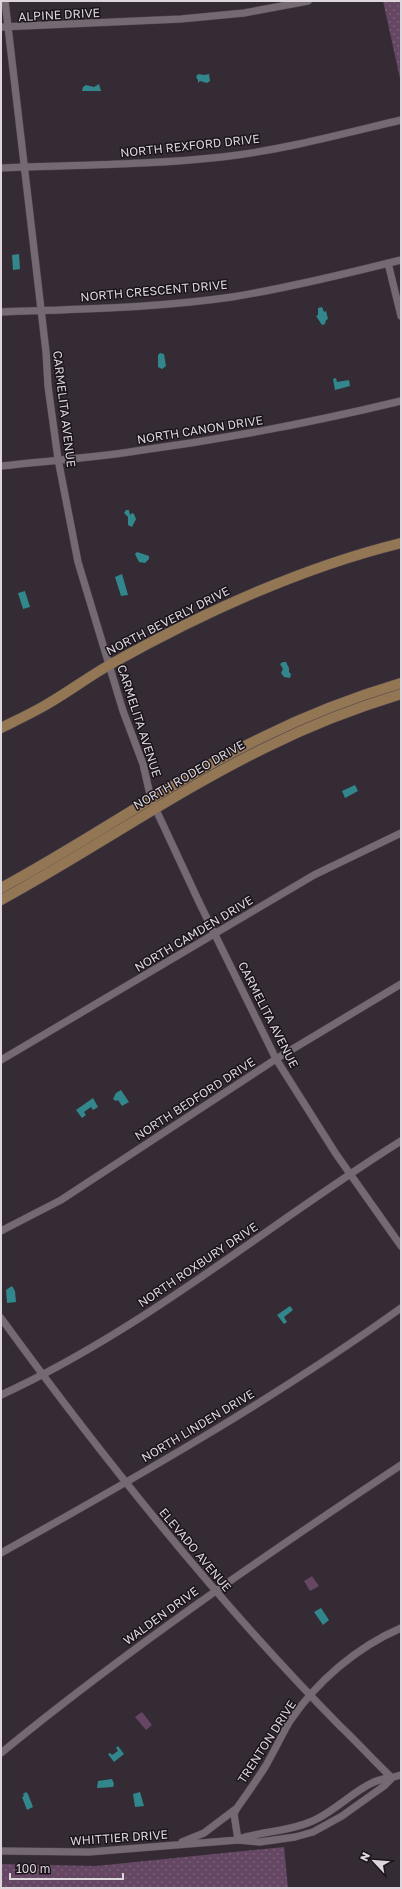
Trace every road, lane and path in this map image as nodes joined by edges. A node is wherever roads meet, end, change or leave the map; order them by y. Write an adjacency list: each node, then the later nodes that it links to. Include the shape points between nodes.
1 (5, 1): 4 (street, CARMELITA AVENUE)
2 (308, 1): 4 (street, ALPINE DRIVE, via 244,13 189,18)
3 (1, 27): 4 (street, ALPINE DRIVE)
4 (10, 28): 6 (street, CARMELITA AVENUE)
5 (401, 120): 6 (street, NORTH REXFORD DRIVE, via 289,146 224,156 164,162)
6 (24, 167): 7 (street, NORTH REXFORD DRIVE); 10 (street, CARMELITA AVENUE)
7 (1, 168)
8 (401, 260): 9 (street, NORTH CRESCENT DRIVE)
9 (388, 263): 10 (street, NORTH CRESCENT DRIVE, via 232,296 173,303); 12 (street)
10 (40, 310): 11 (street, NORTH CRESCENT DRIVE); 14 (street, CARMELITA AVENUE)
11 (1, 312)
12 (401, 316)
13 (401, 401): 14 (street, NORTH CANON DRIVE, via 336,417 218,439)
14 (58, 459): 15 (street, NORTH CANON DRIVE); 17 (street, CARMELITA AVENUE, via 78,562)
15 (1, 466)
16 (401, 543): 17 (street, NORTH BEVERLY DRIVE, via 368,551 274,585 207,613)
17 (109, 665): 20 (street, NORTH BEVERLY DRIVE, via 44,706); 21 (street, CARMELITA AVENUE, via 143,764)
18 (401, 683): 21 (street, NORTH RODEO DRIVE, via 345,701 284,727 237,750)
19 (401, 694): 22 (street, NORTH RODEO DRIVE, via 349,711 288,737)
20 (1, 728)
21 (151, 799): 22 (street, CARMELITA AVENUE); 24 (street, NORTH RODEO DRIVE)
22 (156, 809): 25 (street, NORTH RODEO DRIVE); 26 (street, CARMELITA AVENUE)
23 (401, 833): 26 (street, NORTH CAMDEN DRIVE, via 314,875)
24 (1, 888)
25 (1, 900)
26 (215, 934): 28 (street, CARMELITA AVENUE); 29 (street, NORTH CAMDEN DRIVE)
27 (401, 984): 28 (street, NORTH BEDFORD DRIVE)
28 (276, 1059): 31 (street, CARMELITA AVENUE); 32 (street, NORTH BEDFORD DRIVE, via 61,1200)
29 (1, 1060)
30 (401, 1141): 31 (street, NORTH ROXBURY DRIVE)
31 (349, 1174): 33 (street, CARMELITA AVENUE); 36 (street, NORTH ROXBURY DRIVE, via 170,1298)
32 (1, 1231)
33 (401, 1246)
34 (401, 1308): 39 (street, NORTH LINDEN DRIVE, via 258,1403)
35 (1, 1318): 36 (street, ELEVADO AVENUE)
36 (43, 1376): 37 (street, NORTH ROXBURY DRIVE); 39 (street, ELEVADO AVENUE)
37 (1, 1395)
38 (401, 1465): 41 (street, WALDEN DRIVE)
39 (126, 1482): 40 (street, NORTH LINDEN DRIVE); 41 (street, ELEVADO AVENUE)
40 (1, 1553)
41 (214, 1591): 43 (street, ELEVADO AVENUE); 44 (street, WALDEN DRIVE, via 86,1685)
42 (401, 1628): 43 (street, TRENTON DRIVE, via 358,1652 325,1679)
43 (311, 1696): 46 (street, ELEVADO AVENUE); 47 (street, TRENTON DRIVE, via 291,1720)
44 (1, 1753)
45 (401, 1775): 46 (street, WHITTIER DRIVE)
46 (392, 1778): 48 (street, WHITTIER DRIVE, via 373,1782 330,1812 309,1823 253,1834)
47 (237, 1808): 48 (street, via 234,1814); 49 (street, via 204,1833)
48 (238, 1840): 49 (street, WHITTIER DRIVE)
49 (175, 1845): 50 (street, WHITTIER DRIVE, via 89,1852)
50 (1, 1851)

